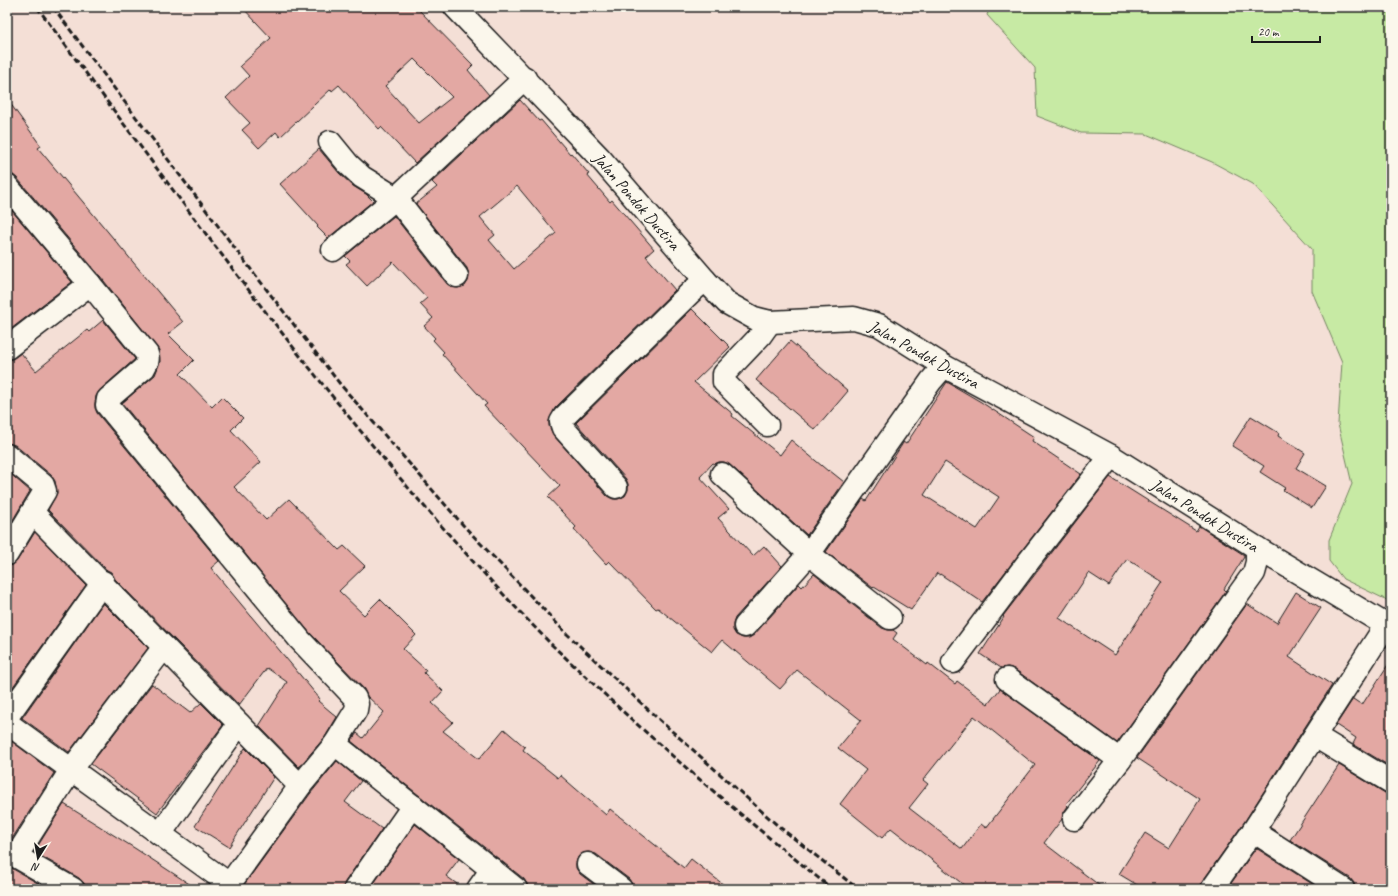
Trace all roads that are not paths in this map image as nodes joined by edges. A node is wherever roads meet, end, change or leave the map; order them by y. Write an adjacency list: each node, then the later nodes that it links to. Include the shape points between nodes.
1 (455, 7): 2 (street, Jalan Pondok Dustira)
2 (524, 78): 5 (street); 8 (street, Jalan Pondok Dustira, via 599,157)
3 (330, 142): 5 (street, via 362,177)
4 (7, 186): 9 (street)
5 (396, 198): 6 (street); 7 (street)
6 (333, 250)
7 (457, 276)
8 (705, 280): 10 (street, Jalan Pondok Dustira, via 727,303 754,318); 17 (street, via 561,422 563,428)
9 (90, 284): 11 (street); 33 (street, via 148,357 144,368 108,399 107,405 300,640 355,698 356,710)
10 (770, 322): 12 (street, Jalan Pondok Dustira, via 854,318 879,325); 13 (street, via 724,374 724,382)
11 (7, 348)
12 (944, 366): 15 (street, Jalan Pondok Dustira); 21 (street)
13 (767, 425)
14 (7, 455): 18 (street, via 43,485 43,494)
15 (1111, 456): 19 (street, Jalan Pondok Dustira); 27 (street)
16 (722, 474): 21 (street)
17 (616, 487)
18 (32, 512): 20 (street); 22 (street)
19 (1258, 548): 25 (street, Jalan Pondok Dustira); 34 (street, via 1254,573)
20 (7, 554)
21 (809, 554): 23 (street); 24 (street)
22 (102, 582): 26 (street); 29 (street)
23 (890, 618)
24 (745, 626)
25 (1389, 626): 32 (street)
26 (164, 647): 31 (street); 35 (street)
27 (953, 662)
28 (1007, 679): 34 (street)
29 (7, 717)
30 (7, 723): 35 (street)
31 (239, 724): 37 (street); 41 (street)
32 (1315, 736): 36 (street); 40 (street)
33 (335, 744): 37 (street); 38 (street)
34 (1120, 760): 39 (street)
35 (71, 770): 41 (street); 44 (street, via 18,854 19,858)
36 (1391, 782)
37 (300, 786): 45 (street)
38 (413, 806): 43 (street); 46 (street)
39 (1074, 819)
40 (1253, 831): 50 (street); 51 (street)
41 (160, 834): 45 (street)
42 (588, 864): 49 (street)
43 (492, 870): 47 (street); 48 (street)
44 (63, 886)
45 (227, 887)
46 (355, 889)
47 (478, 889)
48 (516, 889)
49 (621, 889)
50 (1212, 889)
51 (1343, 889)

